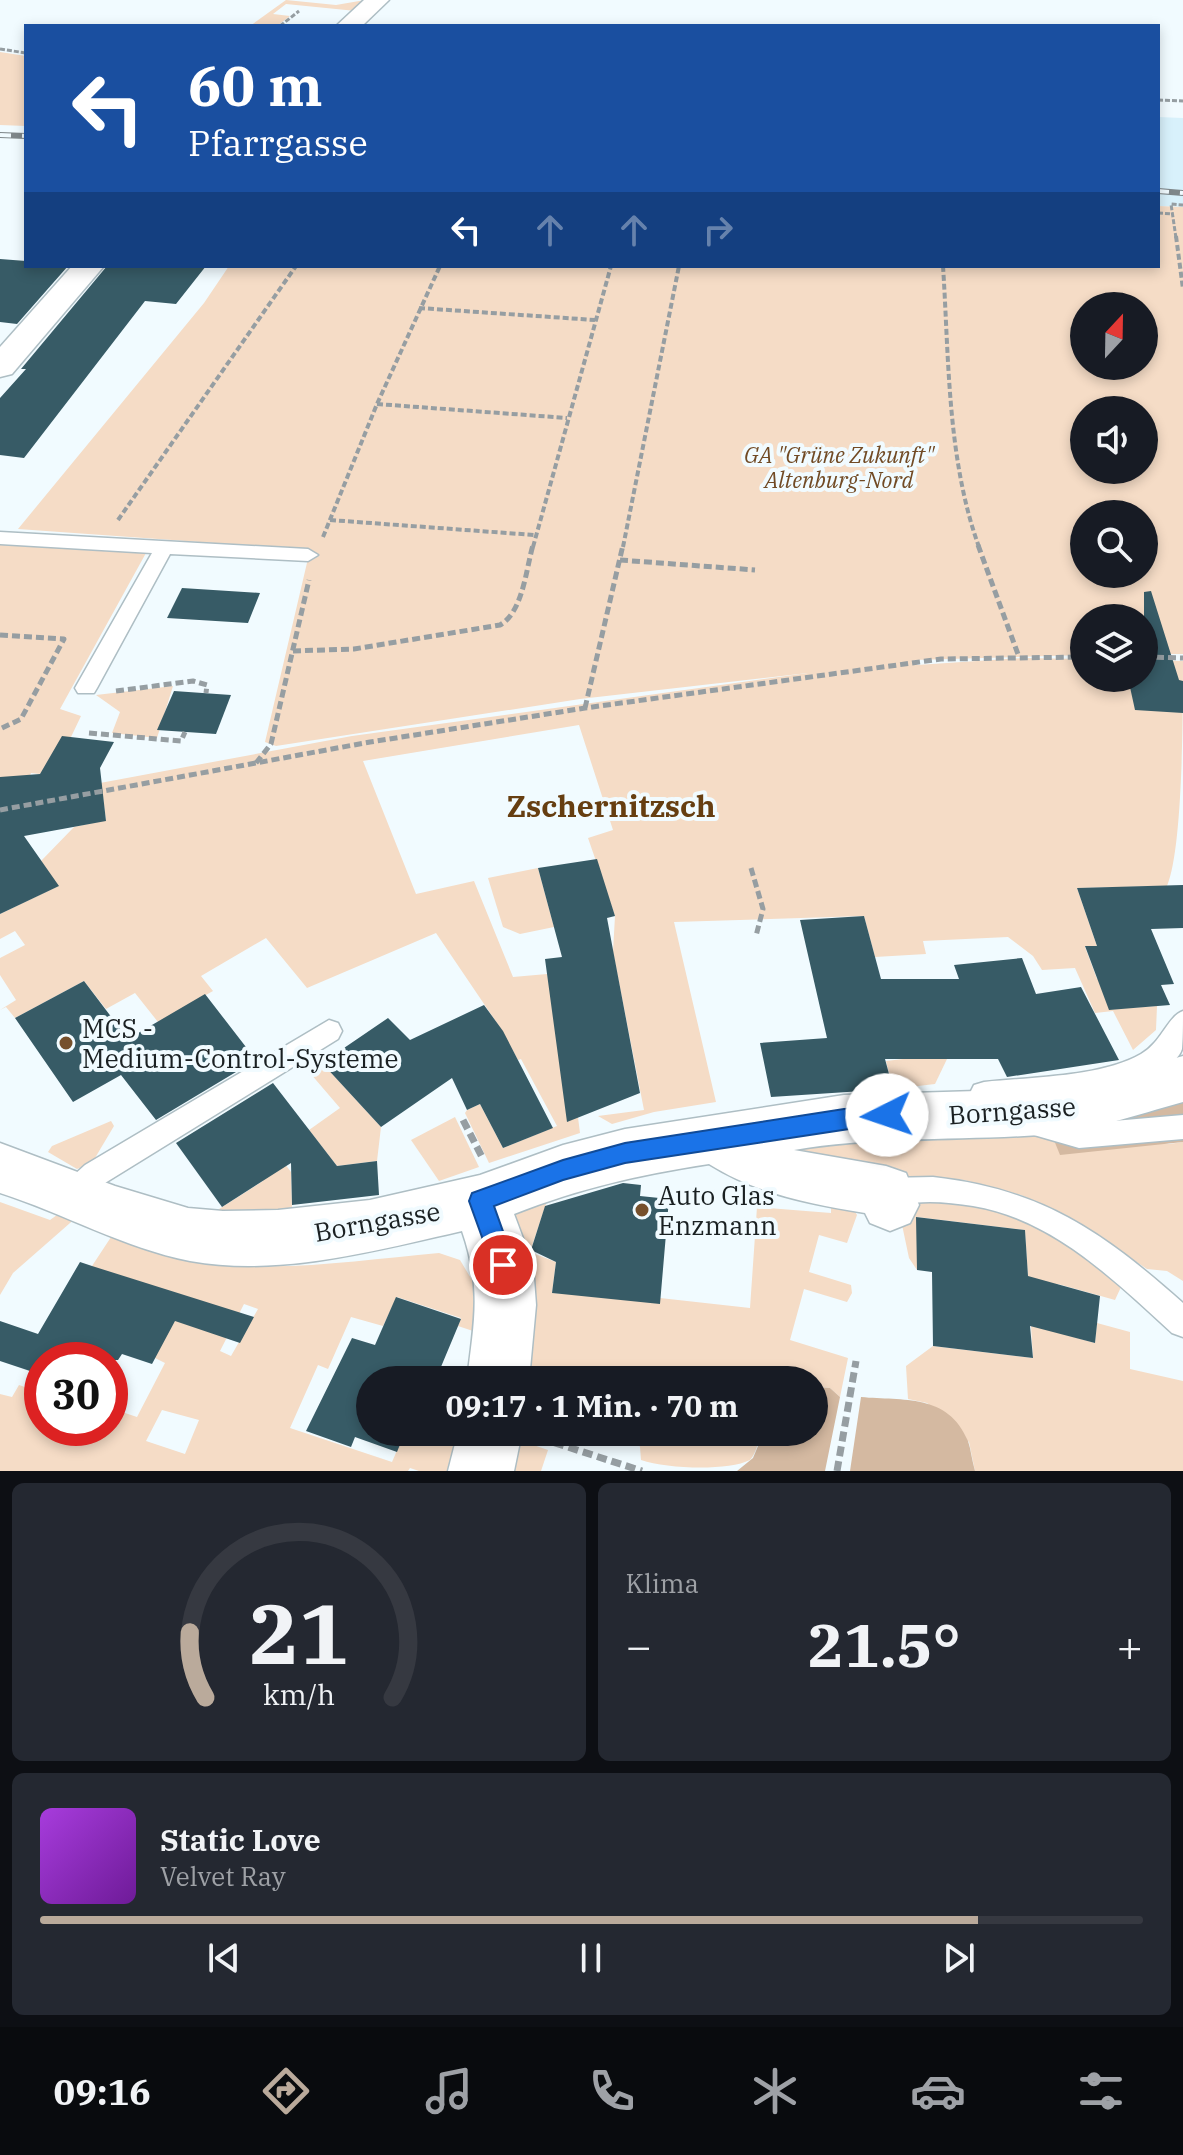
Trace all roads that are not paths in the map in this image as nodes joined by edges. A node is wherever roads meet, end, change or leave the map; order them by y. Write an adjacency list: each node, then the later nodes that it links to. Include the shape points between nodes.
1 (378, 0): 2 (street)
2 (350, 24)
3 (87, 268): 4 (street)
4 (0, 367)
5 (0, 538): 6 (lane)
6 (164, 548): 7 (lane); 8 (lane)
7 (312, 556)
8 (86, 688)
9 (1183, 1022): 13 (lane, via 1165,1052 1140,1067 1069,1083 955,1097)
10 (329, 1031): 17 (lane, via 95,1174)
11 (1183, 1079): 12 (street, Borngasse, via 1097,1103)
12 (1010, 1114): 13 (street, Borngasse); 14 (lane, via 1079,1136)
13 (887, 1115): 15 (street, Borngasse)
14 (1183, 1127)
15 (715, 1138): 18 (street, via 758,1165); 19 (street, Borngasse, via 616,1155)
16 (0, 1168): 17 (street, Borngasse)
17 (73, 1194): 19 (street, Borngasse, via 142,1222 223,1238 370,1226)
18 (888, 1198): 20 (lane, via 948,1190 1000,1198 1037,1213 1069,1229 1130,1274)
19 (480, 1201): 21 (street, via 503,1265 506,1305)
20 (1183, 1323)
21 (499, 1366)
22 (502, 1446): 23 (street)
23 (481, 1471)

